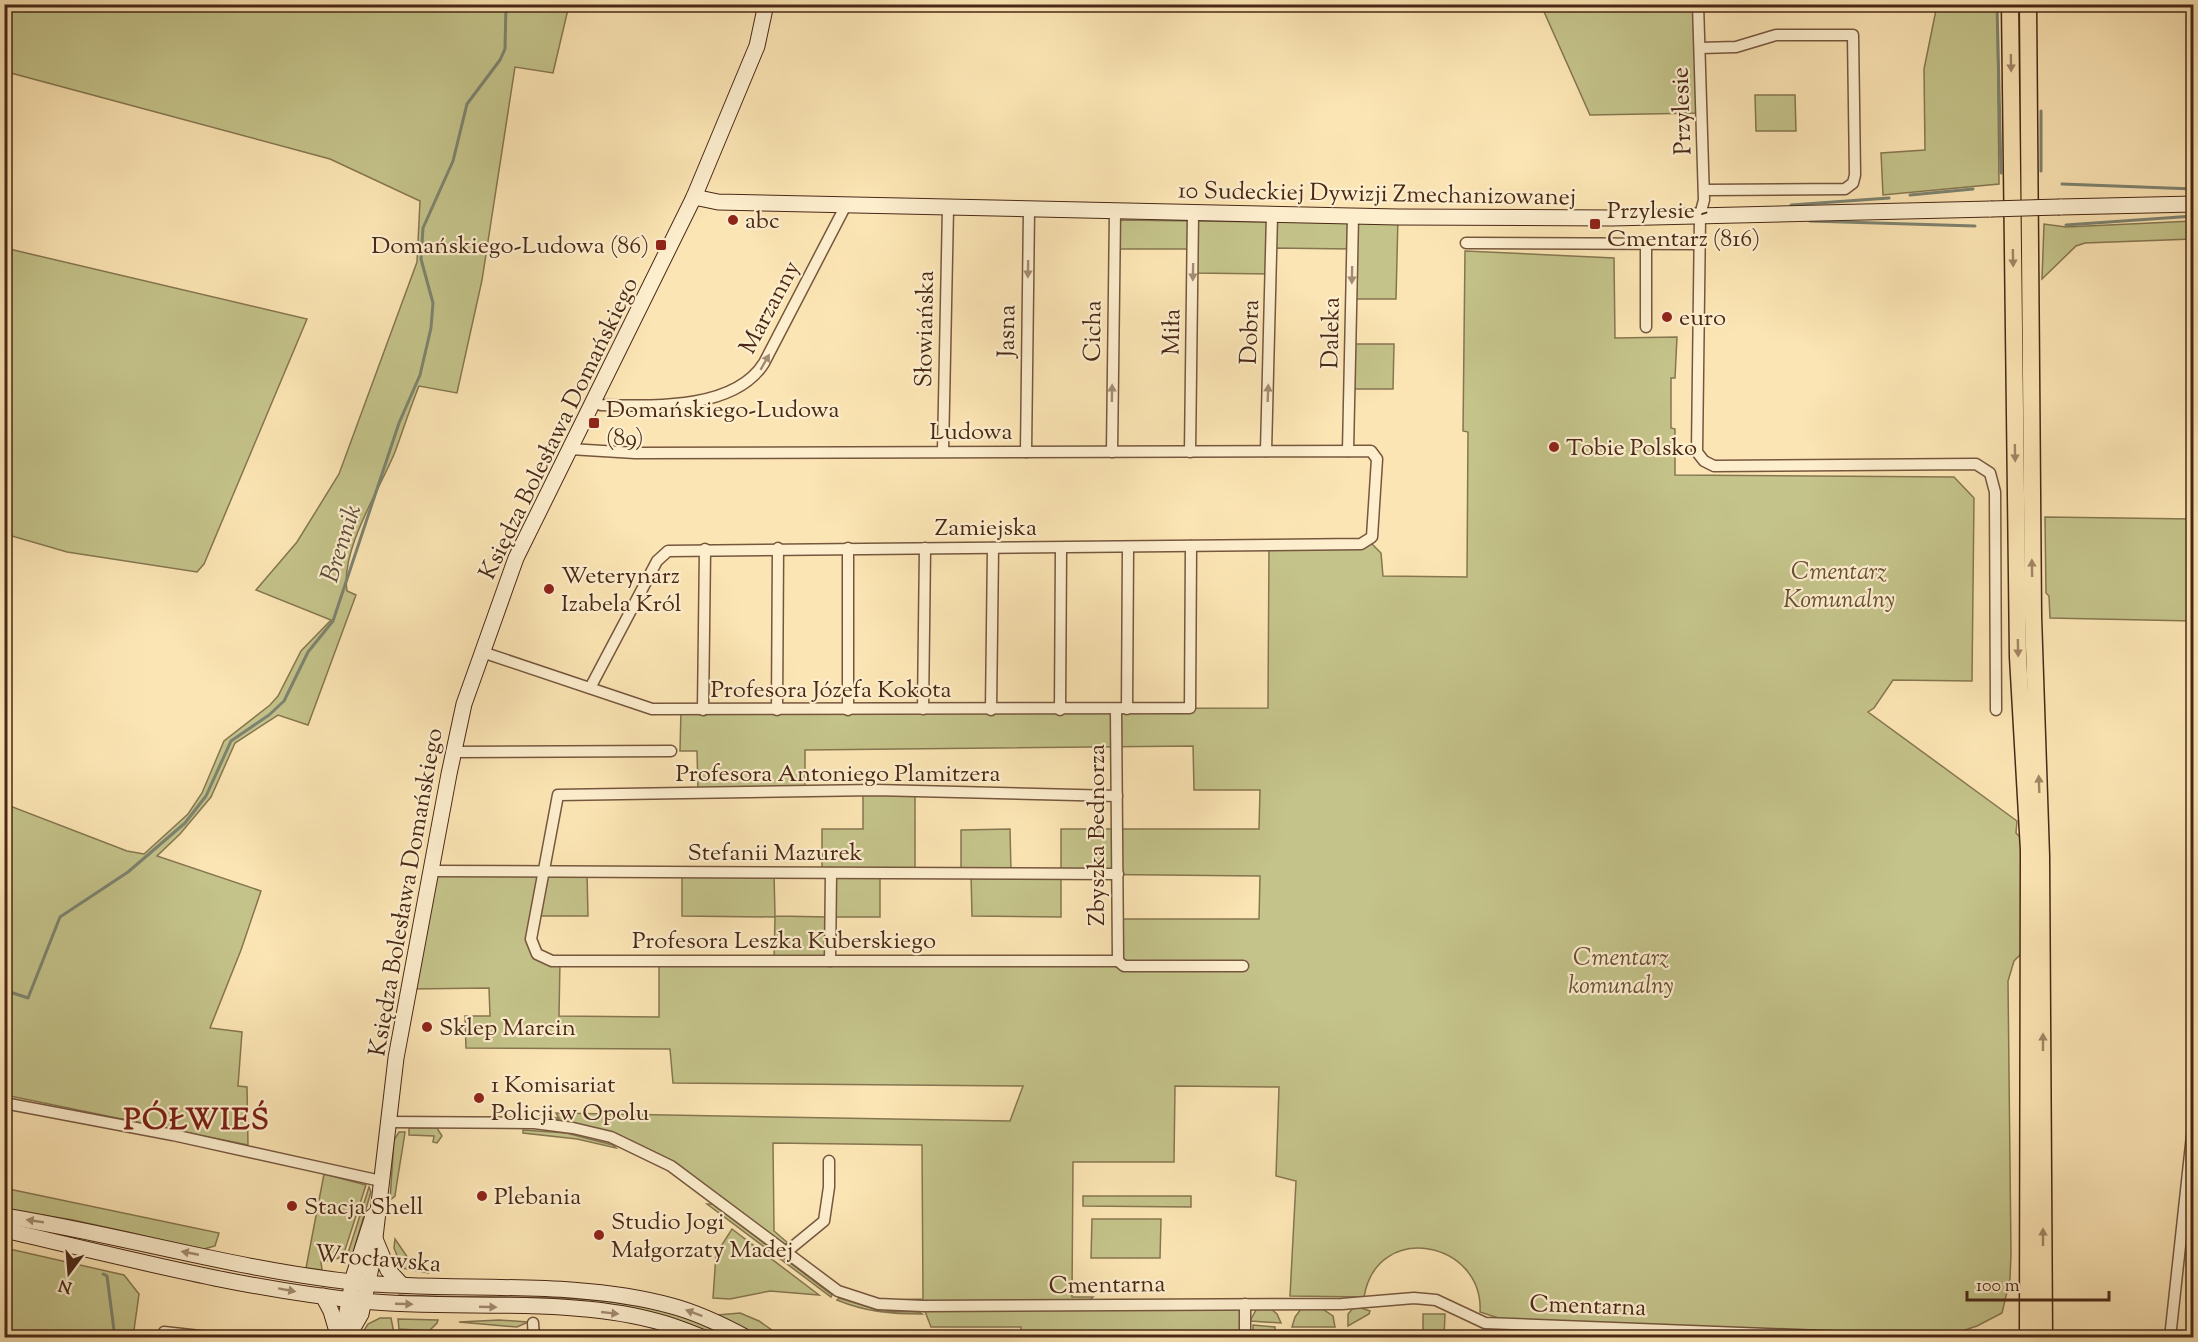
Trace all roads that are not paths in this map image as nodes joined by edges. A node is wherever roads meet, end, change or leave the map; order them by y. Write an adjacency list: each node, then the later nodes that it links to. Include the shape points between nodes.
1 (766, 4): 7 (main road, Księdza Bolesława Domańskiego, via 754,52)
2 (1698, 4): 5 (street, Przylesie)
3 (2010, 4): 83 (main road, one-way to 83, via 2018,657 2029,850)
4 (2028, 4): 84 (main road, one-way to 4)
5 (1700, 48): 6 (street, Przylesie); 6 (street, via 1736,47 1776,35 1853,35 1855,176 1850,187)
6 (1704, 190): 15 (street, Przylesie)
7 (694, 197): 9 (main road, 10 Sudeckiej Dywizji Zmechanizowanej, via 718,202); 21 (main road, Księdza Bolesława Domańskiego)
8 (2193, 204): 15 (main road, 10 Sudeckiej Dywizji Zmechanizowanej, bridge)
9 (846, 206): 10 (main road, 10 Sudeckiej Dywizji Zmechanizowanej); 21 (street, Marzanny, one-way to 9, via 675,406 728,391 753,377)
10 (948, 208): 11 (main road, 10 Sudeckiej Dywizji Zmechanizowanej); 23 (street, Słowiańska)
11 (1029, 210): 12 (main road, 10 Sudeckiej Dywizji Zmechanizowanej); 27 (street, Jasna, one-way to 27)
12 (1115, 212): 13 (main road, 10 Sudeckiej Dywizji Zmechanizowanej); 28 (street, Cicha, one-way to 12)
13 (1194, 213): 14 (main road, 10 Sudeckiej Dywizji Zmechanizowanej); 29 (street, Miła, one-way to 29)
14 (1272, 215): 16 (main road, 10 Sudeckiej Dywizji Zmechanizowanej); 24 (street, Dobra, one-way to 14)
15 (1700, 215): 16 (main road, 10 Sudeckiej Dywizji Zmechanizowanej); 19 (street, Przylesie)
16 (1353, 216): 25 (street, Daleka, one-way to 25)
17 (1466, 243): 18 (street)
18 (1646, 244): 19 (street); 20 (street)
19 (1699, 244): 47 (street, Przylesie, via 1696,435 1697,452 1704,461 1714,466 1976,464 1990,472 1995,492)
20 (1646, 327)
21 (594, 402): 22 (main road, Księdza Bolesława Domańskiego)
22 (570, 450): 23 (street, Ludowa); 38 (main road, Księdza Bolesława Domańskiego, via 513,566)
23 (943, 451): 27 (street, Ludowa)
24 (1266, 451): 25 (street, Ludowa); 29 (street, Ludowa)
25 (1347, 451): 26 (street, Ludowa)
26 (1371, 451): 30 (street, Zamiejska, via 1377,459 1369,541)
27 (1026, 452): 28 (street, Ludowa)
28 (1112, 452): 29 (street, Ludowa)
29 (1190, 452)
30 (1191, 546): 31 (street, Zamiejska); 41 (street, Profesora Józefa Kokota, via 1190,708)
31 (1128, 547): 36 (street, Zamiejska); 41 (street, Zbyszka Bednorza)
32 (778, 548): 33 (street, Zamiejska); 37 (street, Zamiejska); 43 (street)
33 (848, 548): 34 (street, Zamiejska); 44 (street)
34 (925, 548): 35 (street, Zamiejska); 40 (street)
35 (993, 548): 36 (street, Zamiejska); 45 (street)
36 (1061, 548): 46 (street)
37 (705, 549): 39 (street, Zamiejska, via 674,549 663,554); 42 (street)
38 (482, 652): 39 (street, Profesora Józefa Kokota); 49 (main road, Księdza Bolesława Domańskiego)
39 (591, 688): 42 (street, Profesora Józefa Kokota, via 652,709)
40 (923, 709): 44 (street, Profesora Józefa Kokota); 45 (street, Profesora Józefa Kokota)
41 (1122, 709): 46 (street, Profesora Józefa Kokota); 50 (street, Zbyszka Bednorza)
42 (703, 710): 43 (street, Profesora Józefa Kokota)
43 (777, 710): 44 (street, Profesora Józefa Kokota)
44 (848, 710)
45 (991, 710): 46 (street, Profesora Józefa Kokota)
46 (1060, 710)
47 (1996, 710)
48 (671, 751): 49 (street)
49 (453, 752): 51 (main road, Księdza Bolesława Domańskiego)
50 (1117, 796): 52 (street, Profesora Antoniego Plamitzera, via 885,790 558,795); 54 (street, Zbyszka Bednorza)
51 (431, 872): 52 (street, Stefanii Mazurek); 60 (main road, Księdza Bolesława Domańskiego)
52 (543, 872): 53 (street, Stefanii Mazurek); 55 (street, Profesora Leszka Kuberskiego, via 531,939 534,950 547,960)
53 (831, 873): 54 (street, Stefanii Mazurek); 55 (street)
54 (1118, 874): 56 (street, Zbyszka Bednorza)
55 (830, 961): 56 (street, Profesora Leszka Kuberskiego)
56 (1118, 961): 57 (street, Profesora Leszka Kuberskiego, via 1124,966)
57 (1243, 966)
58 (4, 1103): 62 (street)
59 (2193, 1117): 85 (street)
60 (387, 1122): 62 (main road, Księdza Bolesława Domańskiego); 67 (street, Cmentarna, via 534,1123 611,1137 671,1166)
61 (829, 1161): 67 (street, via 824,1221)
62 (381, 1181): 63 (main road, Księdza Bolesława Domańskiego)
63 (378, 1204): 66 (main road, Księdza Bolesława Domańskiego); 68 (main road, Księdza Bolesława Domańskiego, via 364,1237)
64 (4, 1216): 68 (main road, Wrocławska, one-way to 64, via 289,1273)
65 (4, 1230): 70 (main road, Wrocławska, one-way to 70)
66 (375, 1239): 68 (main road, Księdza Bolesława Domańskiego); 69 (main road, via 388,1270)
67 (785, 1253): 72 (street, Cmentarna, via 838,1291 886,1305)
68 (359, 1282): 69 (main road, Wrocławska); 71 (main road)
69 (402, 1285): 80 (main road, Wrocławska, one-way to 69, via 691,1312 640,1299 568,1291)
70 (323, 1296): 71 (main road, Wrocławska); 76 (main road)
71 (356, 1300): 76 (main road); 77 (main road, via 361,1314); 79 (main road, Wrocławska, one-way to 79, via 606,1312 657,1321)
72 (1245, 1304): 81 (street); 82 (street, Cmentarna, via 1427,1299 1485,1323)
73 (533, 1323): 78 (street)
74 (164, 1332): 75 (street)
75 (218, 1338)
76 (340, 1338)
77 (347, 1338)
78 (534, 1338)
79 (704, 1338)
80 (747, 1338)
81 (1245, 1338)
82 (1872, 1338)
83 (2028, 1338)
84 (2044, 1338)
85 (2170, 1338)

